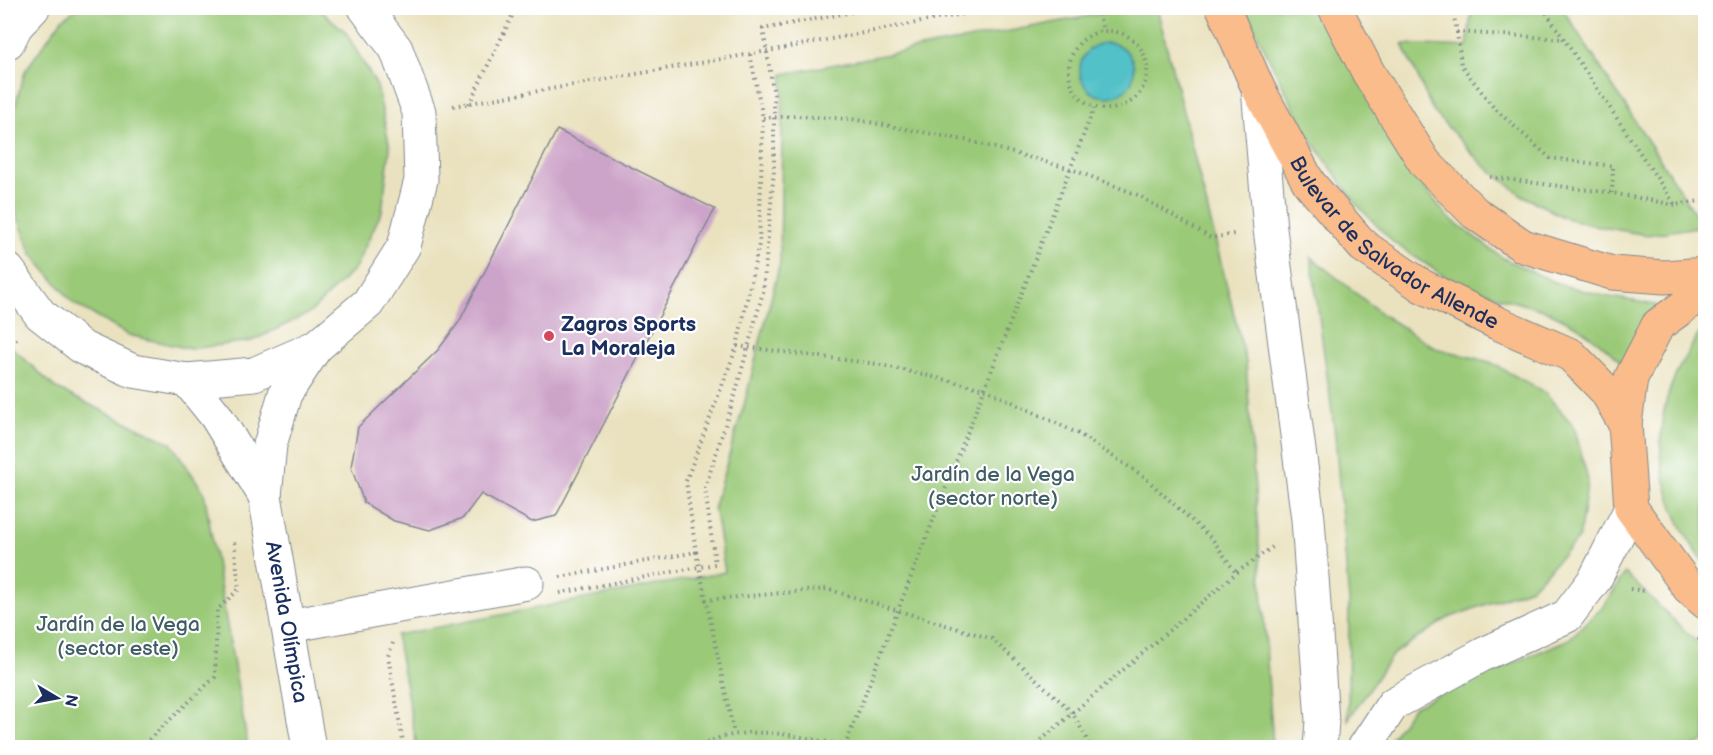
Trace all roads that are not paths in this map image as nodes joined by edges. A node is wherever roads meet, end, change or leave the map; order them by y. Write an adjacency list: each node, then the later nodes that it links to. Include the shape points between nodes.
1 (33, 8): 5 (street, via 16,26)
2 (365, 8): 10 (street, via 396,49 419,112 421,180 404,246 368,303)
3 (1223, 8): 6 (main road, Bulevar de Salvador Allende)
4 (1335, 8): 8 (main road, via 1368,72 1425,163 1475,213 1523,246 1612,273 1664,278)
5 (8, 42)
6 (1258, 88): 12 (main road, Bulevar de Salvador Allende, via 1309,183 1363,246 1422,286 1571,355 1606,391); 19 (street, via 1270,230 1308,519 1322,721)
7 (8, 270): 11 (street, via 40,314 83,348 133,371)
8 (1706, 274)
9 (1706, 290): 12 (main road, via 1658,325 1631,378)
10 (316, 347): 11 (street, via 254,374); 13 (street, Avenida Olímpica, via 285,394 270,445)
11 (187, 380): 13 (street, Avenida Olímpica, via 216,416)
12 (1625, 424): 14 (main road)
13 (266, 504): 17 (street, Avenida Olímpica)
14 (1631, 507): 16 (main road, via 1689,588); 20 (street, via 1595,579 1567,616 1484,654 1393,704)
15 (539, 589): 17 (street)
16 (1706, 603)
17 (288, 626): 18 (street, Avenida Olímpica)
18 (309, 747)
19 (1320, 747)
20 (1364, 747)

